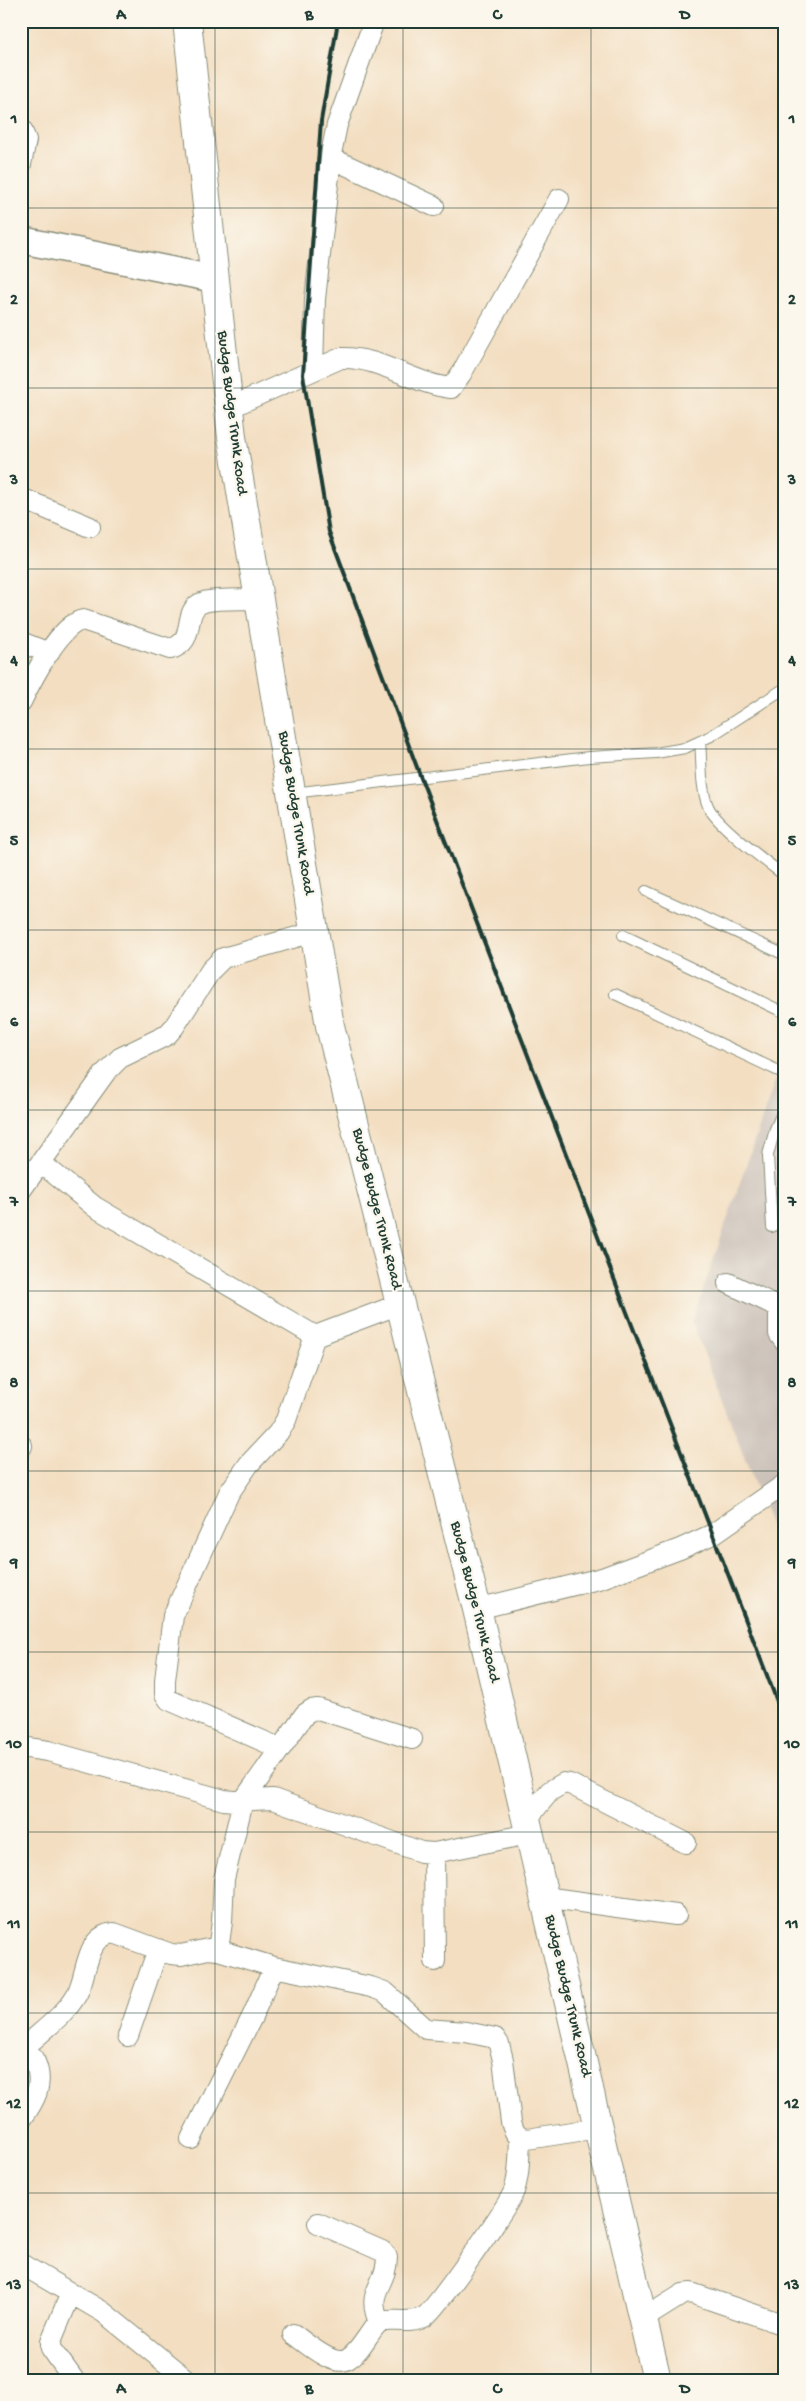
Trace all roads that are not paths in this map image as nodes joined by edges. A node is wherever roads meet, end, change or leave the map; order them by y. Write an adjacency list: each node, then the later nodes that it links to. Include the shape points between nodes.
1 (187, 21): 9 (main road, Budge Budge Trunk Road)
2 (374, 21): 4 (street, via 337,125)
3 (21, 128): 5 (street, via 26,140)
4 (331, 158): 7 (street); 10 (street, via 315,299)
5 (21, 164)
6 (559, 199): 10 (street, via 461,374 450,388 351,357)
7 (434, 206)
8 (21, 240): 9 (street)
9 (215, 279): 11 (main road, Budge Budge Trunk Road)
10 (313, 369): 11 (street)
11 (229, 408): 14 (main road, Budge Budge Trunk Road)
12 (21, 498): 13 (street)
13 (90, 527)
14 (259, 599): 16 (street, via 204,602 192,612 185,641 170,649 83,620 67,629); 20 (main road, Budge Budge Trunk Road)
15 (21, 642): 16 (street)
16 (49, 653): 18 (street)
17 (785, 688): 19 (lane)
18 (21, 702)
19 (700, 741): 20 (lane, via 685,748 656,753 589,757); 21 (lane, via 708,807 747,847)
20 (292, 793): 23 (main road, Budge Budge Trunk Road)
21 (785, 876)
22 (646, 890): 25 (lane)
23 (314, 932): 30 (street, via 223,958 211,970 167,1035 120,1058 105,1072); 34 (main road, Budge Budge Trunk Road, via 330,1026)
24 (623, 935): 27 (lane)
25 (785, 955)
26 (615, 994): 28 (lane)
27 (785, 1013)
28 (785, 1074)
29 (785, 1106): 32 (lane, via 774,1129 768,1155)
30 (41, 1163): 31 (street); 35 (street, via 95,1207)
31 (21, 1190)
32 (772, 1227)
33 (728, 1283): 36 (street, via 779,1307 779,1334)
34 (400, 1304): 35 (street); 38 (main road, Budge Budge Trunk Road)
35 (315, 1336): 41 (street, via 286,1420 248,1464 229,1493 188,1582 170,1629 165,1680 165,1694 169,1700)
36 (785, 1342)
37 (785, 1484): 38 (street, via 713,1534 680,1549 602,1578)
38 (477, 1609): 43 (main road, Budge Budge Trunk Road)
39 (412, 1739): 41 (street, via 318,1709 305,1714)
40 (21, 1747): 42 (street, via 48,1751 224,1800)
41 (280, 1748): 42 (street)
42 (243, 1800): 45 (street, via 273,1799 407,1849); 49 (street, via 225,1872)
43 (528, 1827): 44 (street, via 550,1791 564,1783); 45 (street); 46 (main road, Budge Budge Trunk Road)
44 (686, 1844)
45 (434, 1853): 50 (street)
46 (544, 1897): 47 (street); 55 (main road, Budge Budge Trunk Road)
47 (676, 1915)
48 (158, 1949): 49 (street, via 181,1955); 52 (street); 53 (street, via 114,1933 105,1934 98,1940 86,1965 77,1994)
49 (218, 1950): 51 (street)
50 (435, 1961)
51 (274, 1967): 56 (street, via 385,1992 426,2029 495,2038 503,2060 511,2122); 57 (street)
52 (128, 2036)
53 (23, 2045): 54 (street, via 36,2067 39,2085 37,2095)
54 (21, 2120)
55 (598, 2128): 56 (street); 61 (main road, Budge Budge Trunk Road)
56 (520, 2138): 62 (street, via 514,2191 428,2315 415,2321)
57 (191, 2139)
58 (318, 2223): 62 (street, via 382,2251 387,2257 387,2267 373,2303)
59 (21, 2264): 60 (street)
60 (71, 2293): 65 (street, via 51,2348); 66 (street, via 103,2312)
61 (643, 2319): 63 (street, via 683,2294 691,2293); 67 (main road, Budge Budge Trunk Road)
62 (379, 2322): 64 (street, via 348,2359 340,2361 322,2355)
63 (785, 2324)
64 (293, 2334)
65 (74, 2380)
66 (187, 2380)
67 (657, 2380)

